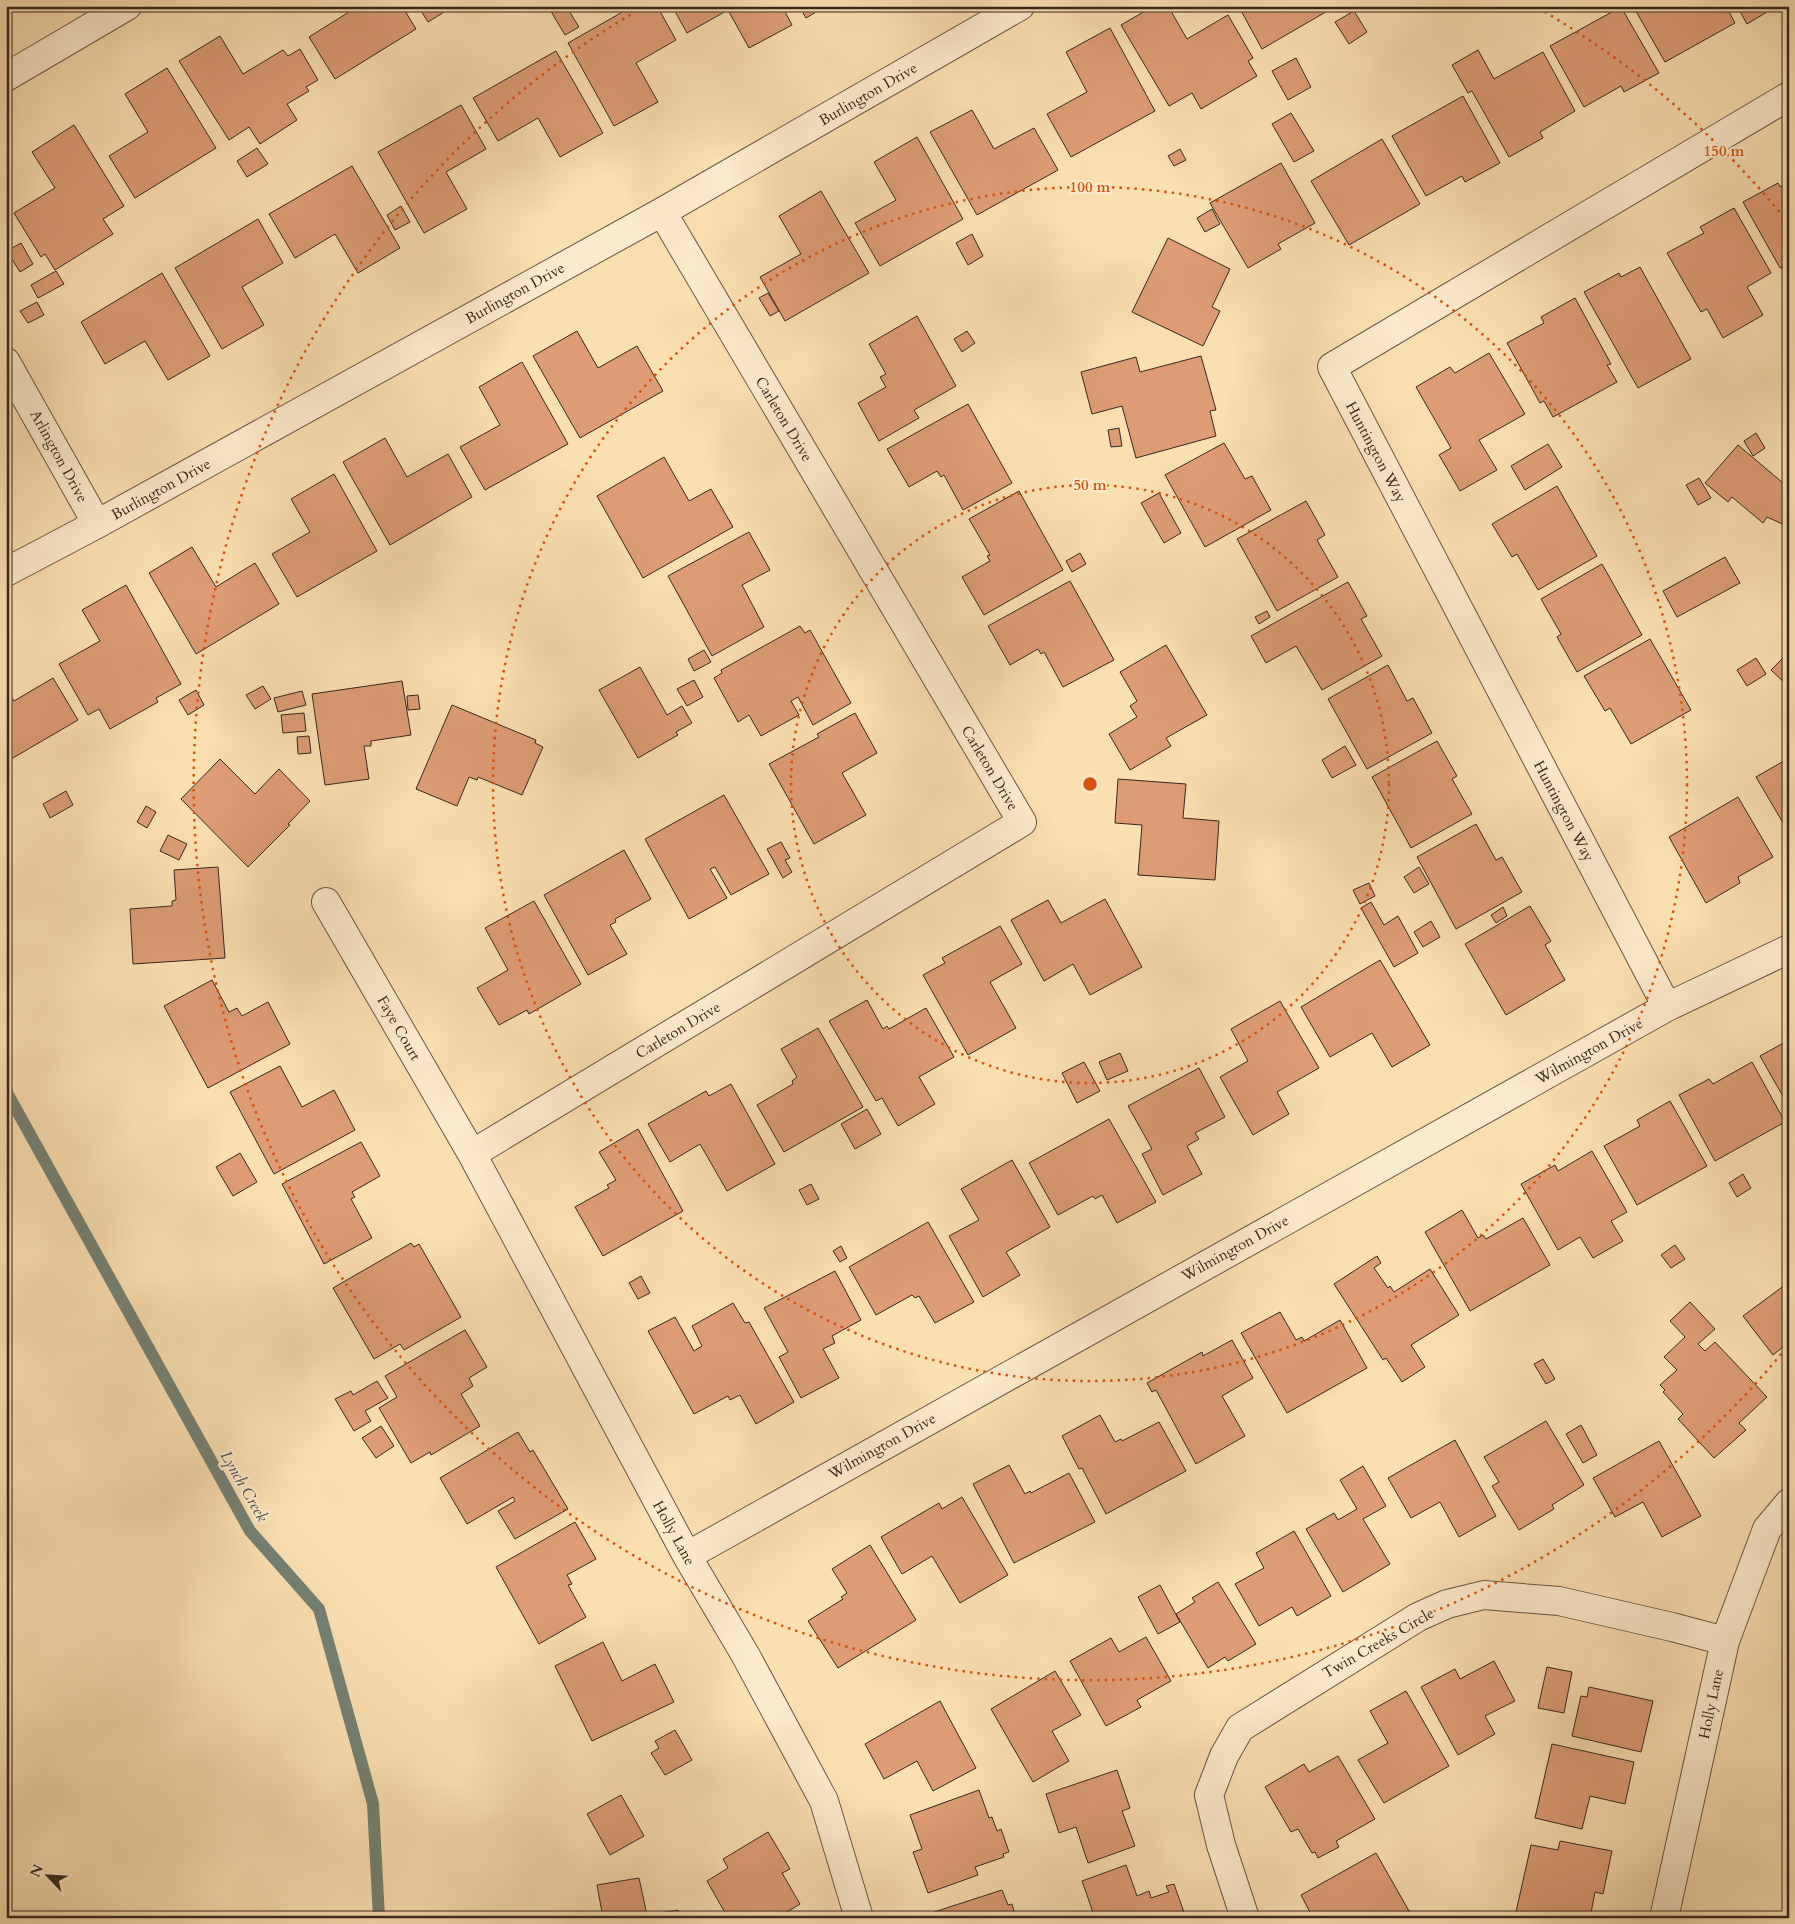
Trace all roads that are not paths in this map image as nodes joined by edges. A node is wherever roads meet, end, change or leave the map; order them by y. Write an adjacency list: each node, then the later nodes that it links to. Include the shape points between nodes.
1 (127, 6): 3 (street)
2 (1020, 6): 5 (street, Burlington Drive)
3 (6, 77)
4 (1789, 96): 11 (street, Huntington Way, via 1332,368)
5 (662, 212): 7 (street, Burlington Drive); 12 (street, Carleton Drive, via 1022,822)
6 (6, 362): 7 (street, Arlington Drive)
7 (97, 524): 8 (street, Burlington Drive)
8 (6, 572)
9 (326, 902): 12 (street, Faye Court)
10 (1789, 948): 11 (street, Wilmington Drive)
11 (1667, 1007): 14 (street, Wilmington Drive)
12 (472, 1154): 14 (street, Holly Lane)
13 (1789, 1503): 15 (street, Holly Lane, via 1767,1529)
14 (687, 1556): 16 (street, Holly Lane, via 746,1656 824,1801)
15 (1725, 1641): 17 (street, Twin Creeks Circle, via 1560,1601 1484,1594 1418,1616 1240,1728 1224,1756 1210,1795 1221,1845); 18 (street, Holly Lane)
16 (859, 1918)
17 (1245, 1918)
18 (1664, 1918)

